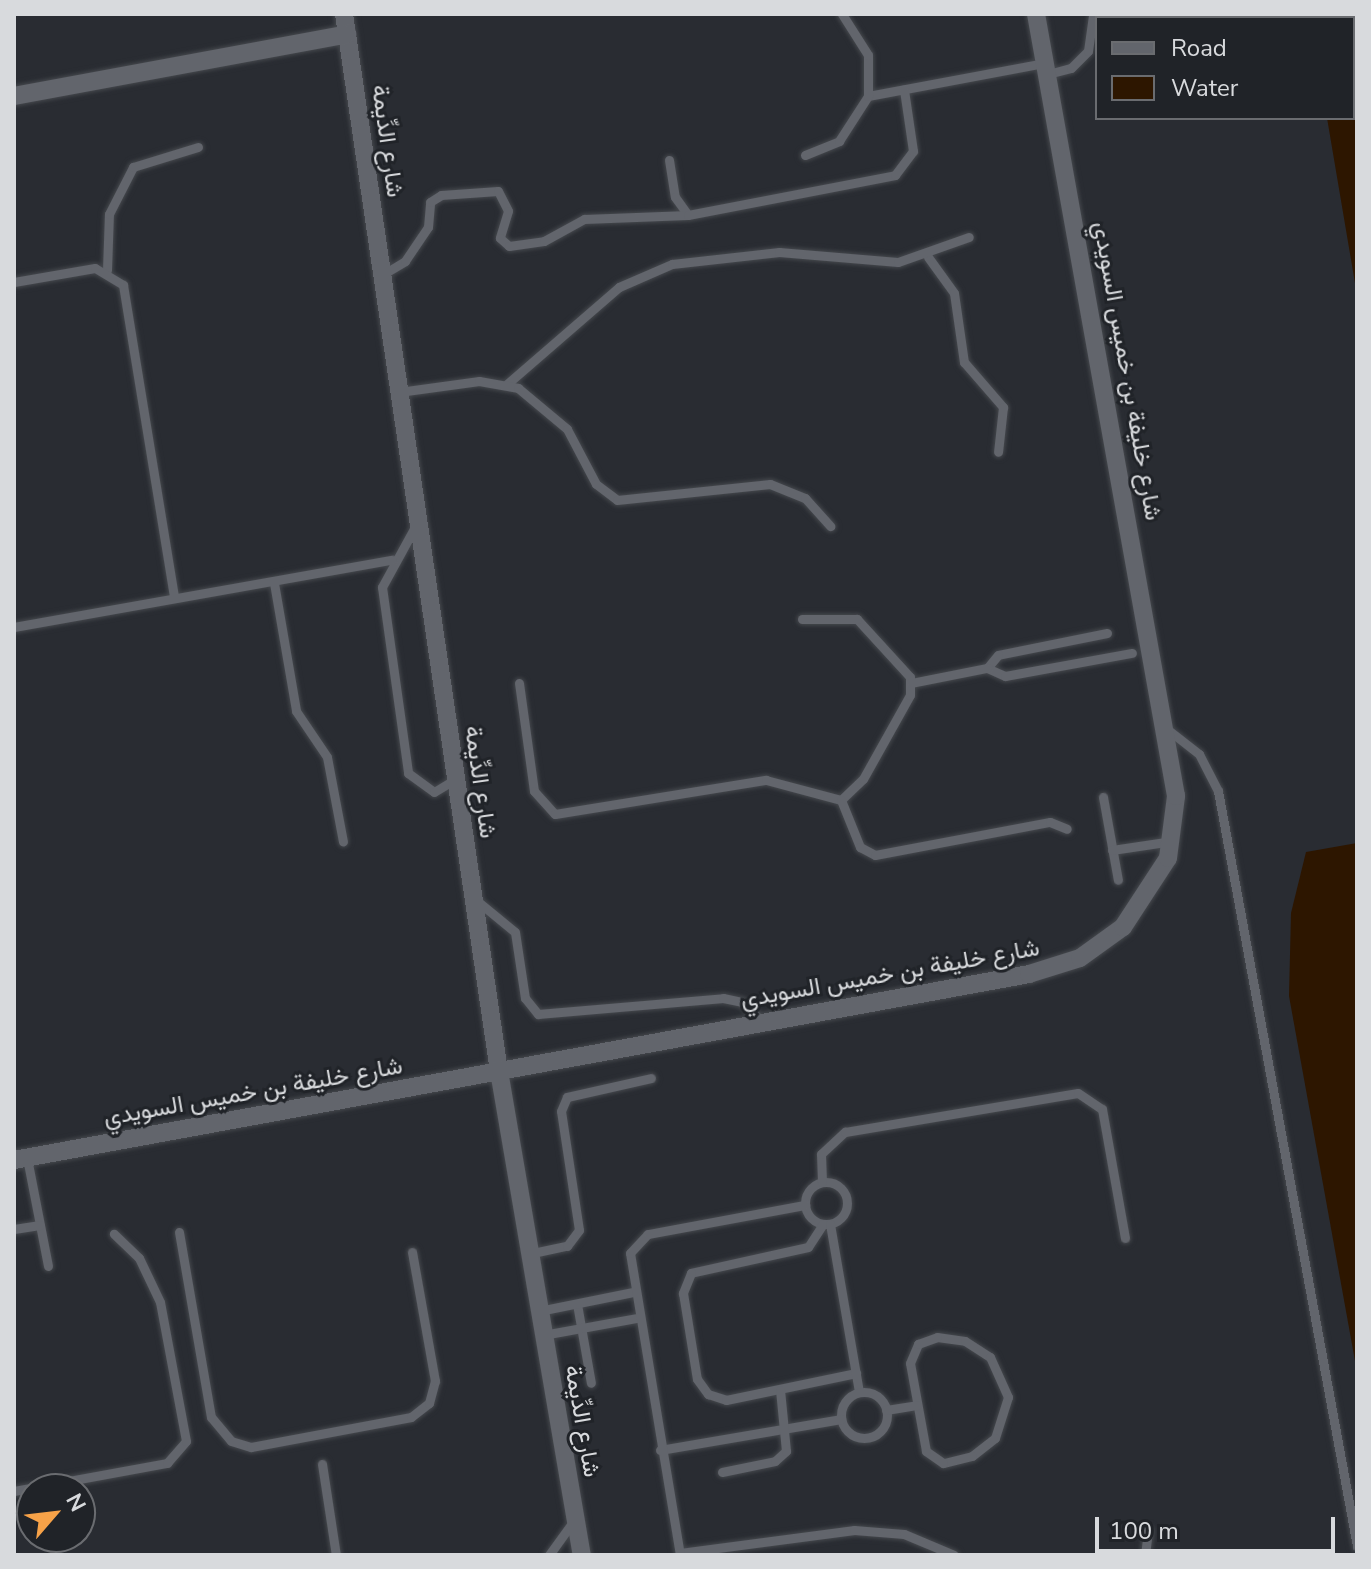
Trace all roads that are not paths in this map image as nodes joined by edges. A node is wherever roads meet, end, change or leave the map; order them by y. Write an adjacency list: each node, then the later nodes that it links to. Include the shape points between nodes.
1 (344, 14): 5 (street, شارع الدِّيمة)
2 (842, 14): 9 (lane, via 868,55)
3 (1036, 14): 6 (street, شارع خليفة بن خميس السويدي)
4 (1093, 14): 6 (lane, via 1088,51 1071,68)
5 (347, 34): 8 (street); 17 (street, شارع الدِّيمة)
6 (1047, 68): 7 (lane); 34 (street, شارع خليفة بن خميس السويدي)
7 (904, 90): 9 (lane); 13 (lane, via 913,151 900,173)
8 (14, 96)
9 (868, 96): 11 (lane, via 845,134)
10 (198, 147): 16 (lane, via 150,156 128,174 109,214)
11 (805, 155)
12 (669, 160): 13 (lane, via 675,197)
13 (688, 215): 17 (lane, via 584,219 544,241 509,246 500,238 508,211 498,191 441,195 430,202 428,227 405,261)
14 (969, 237): 15 (lane)
15 (928, 257): 19 (lane, via 851,263 779,252 672,264 619,287); 21 (lane, via 954,293 964,362 1003,407)
16 (107, 270): 18 (lane); 26 (lane, via 125,291)
17 (382, 275): 20 (street, شارع الدِّيمة)
18 (14, 282)
19 (507, 384): 20 (lane, via 479,381); 23 (lane, via 550,411 596,484 617,500 770,484 805,498)
20 (399, 392): 22 (street, شارع الدِّيمة)
21 (998, 452)
22 (418, 522): 24 (lane); 35 (street, شارع الدِّيمة)
23 (830, 526)
24 (392, 560): 25 (lane); 35 (lane, via 383,599 408,773 418,787 434,792)
25 (274, 583): 26 (lane); 40 (lane, via 294,702 330,767)
26 (174, 598): 28 (lane)
27 (802, 619): 33 (lane, via 857,619)
28 (14, 627)
29 (1107, 633): 31 (lane, via 998,655)
30 (1132, 653): 31 (lane, via 1005,676)
31 (987, 668): 33 (lane)
32 (519, 683): 37 (lane, via 534,791 555,814 766,780)
33 (911, 683): 37 (lane, via 858,788)
34 (1167, 729): 39 (street, شارع خليفة بن خميس السويدي); 79 (lane, via 1199,754 1218,791)
35 (456, 779): 43 (street, شارع الدِّيمة)
36 (1103, 797): 41 (lane)
37 (841, 800): 38 (lane, via 860,847 875,855 1054,821)
38 (1067, 829)
39 (1172, 841): 41 (lane); 44 (street, شارع خليفة بن خميس السويدي, via 1141,907 1080,958 1029,974)
40 (343, 842)
41 (1112, 850): 42 (lane)
42 (1118, 880)
43 (473, 898): 44 (lane, via 515,932 525,998 538,1014 723,998 742,1002); 45 (street, شارع الدِّيمة)
44 (762, 1021): 45 (street, شارع خليفة بن خميس السويدي)
45 (499, 1071): 47 (street, شارع خليفة بن خميس السويدي); 57 (street, شارع الدِّيمة)
46 (651, 1078): 57 (lane, via 567,1097 561,1111 579,1230 567,1246)
47 (20, 1159): 51 (lane)
48 (822, 1182): 49 (lane); 50 (lane, via 835,1183 847,1199 842,1218); 55 (lane, via 821,1154 845,1132 1078,1093 1102,1109)
49 (805, 1205): 50 (lane); 59 (lane, via 648,1234 630,1253)
50 (827, 1224): 65 (lane); 67 (lane, via 808,1247 704,1265 684,1285 701,1387 726,1400)
51 (40, 1225): 52 (lane); 58 (lane)
52 (14, 1229)
53 (179, 1232): 56 (lane, via 211,1417 231,1441 251,1447 411,1417 429,1403 435,1381)
54 (114, 1234): 76 (lane, via 139,1258 160,1302 186,1441 167,1463)
55 (1125, 1238)
56 (412, 1252)
57 (528, 1254): 61 (street, شارع الدِّيمة)
58 (48, 1266)
59 (633, 1292): 60 (lane); 62 (lane)
60 (577, 1304): 61 (lane); 63 (lane)
61 (539, 1311): 64 (street, شارع الدِّيمة)
62 (637, 1318): 63 (lane); 73 (lane)
63 (581, 1328): 64 (lane); 66 (lane)
64 (543, 1335): 77 (street, شارع الدِّيمة)
65 (856, 1373): 67 (lane); 68 (lane)
66 (591, 1383)
67 (780, 1390): 72 (lane)
68 (859, 1392): 70 (lane, via 879,1398); 71 (lane, via 844,1402)
69 (917, 1405): 69 (lane, via 926,1451 943,1463 972,1456 995,1438 1008,1397 990,1357 965,1341 937,1337 918,1344 910,1358); 70 (lane)
70 (886, 1410): 71 (lane, via 872,1436 849,1433)
71 (841, 1419): 72 (lane)
72 (786, 1427): 73 (lane); 75 (lane, via 782,1457)
73 (660, 1450): 80 (lane)
74 (322, 1464): 81 (lane)
75 (722, 1472)
76 (14, 1491)
77 (575, 1519): 82 (lane); 83 (street, شارع الدِّيمة)
78 (1148, 1530): 85 (lane)
79 (1357, 1546)
80 (680, 1554): 84 (lane, via 854,1530 904,1534)
81 (336, 1555)
82 (549, 1555)
83 (582, 1555)
84 (954, 1555)
85 (1145, 1555)

